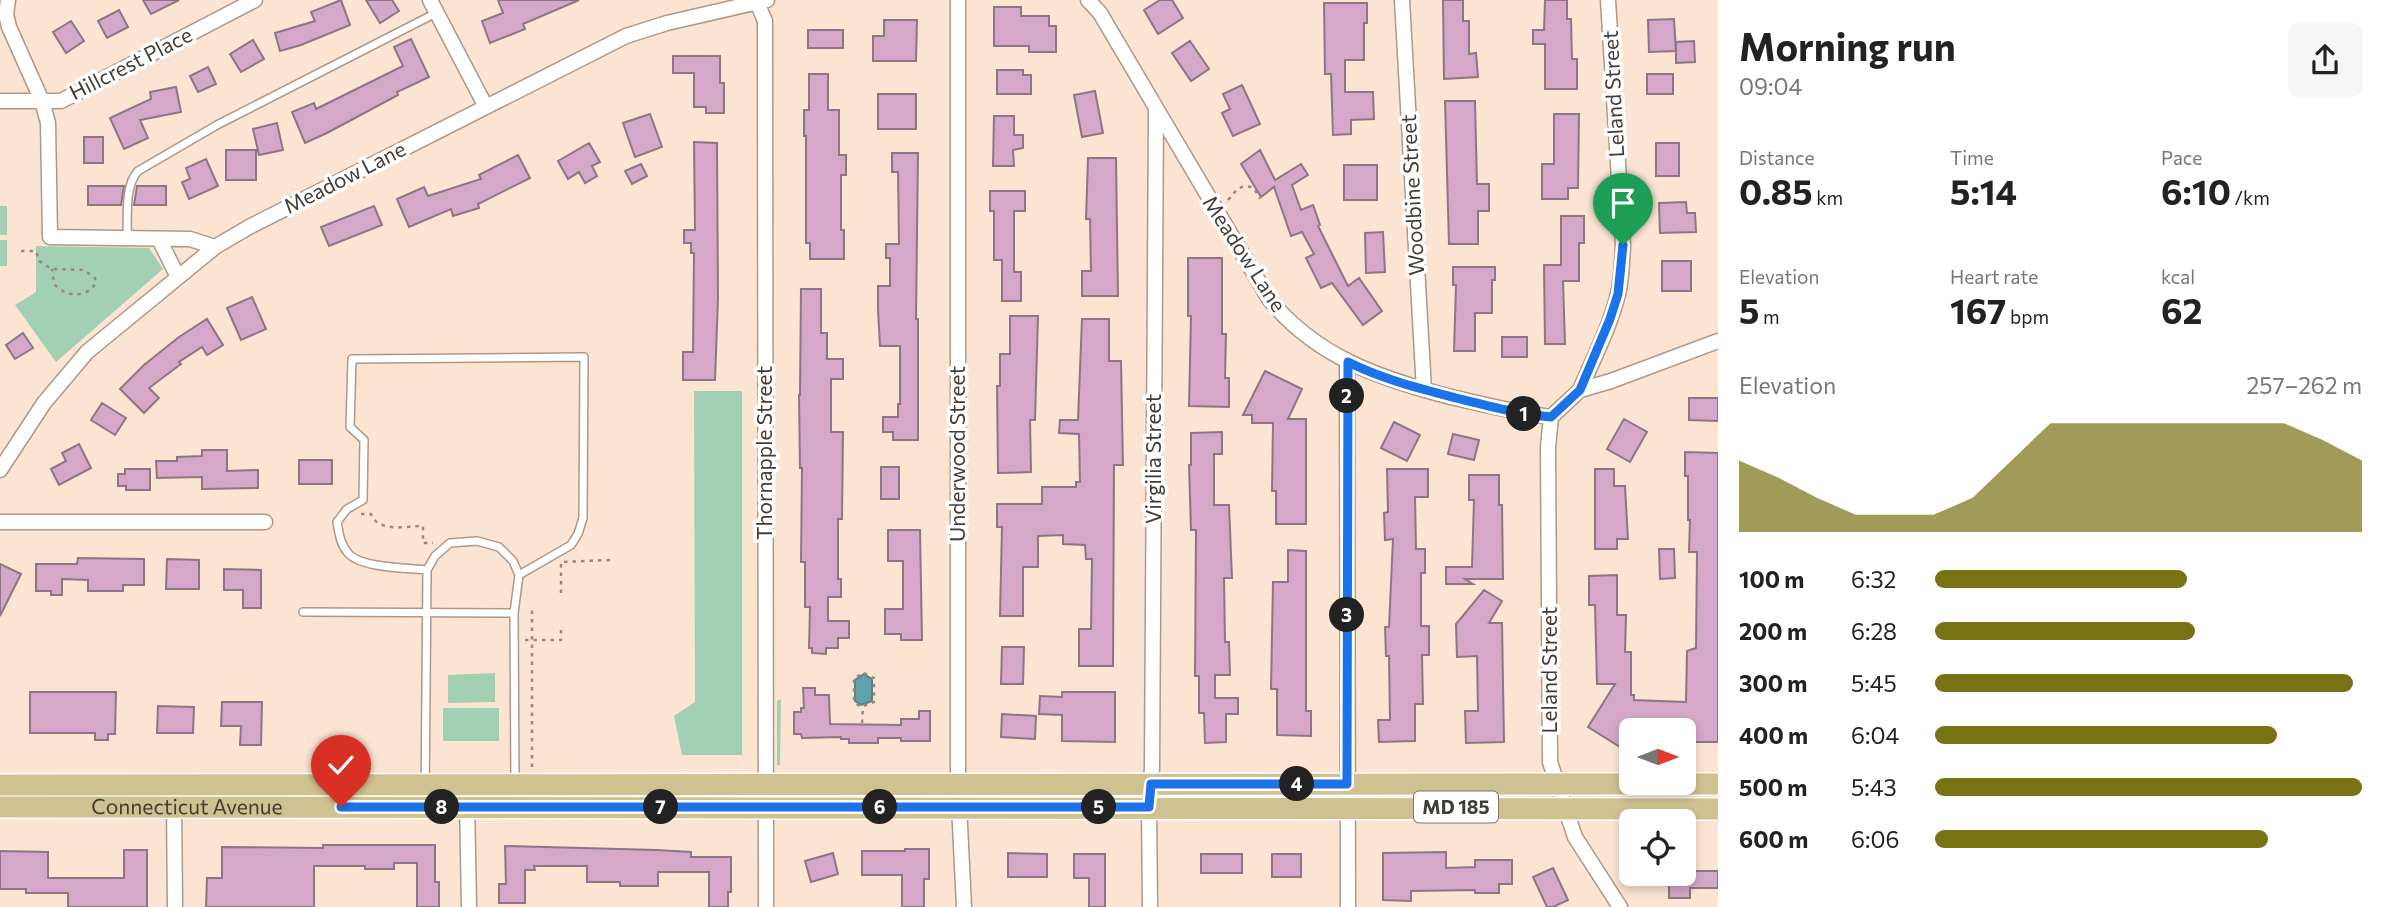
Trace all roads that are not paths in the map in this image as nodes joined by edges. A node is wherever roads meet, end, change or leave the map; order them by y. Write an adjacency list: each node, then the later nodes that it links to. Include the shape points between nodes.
1 (8, 0): 10 (street, via 9,27)
2 (255, 0): 10 (street, Hillcrest Place, via 61,101)
3 (958, 0): 31 (street, Underwood Street)
4 (1088, 0): 12 (street, Meadow Lane)
5 (1402, 0): 19 (street, Woodbine Street)
6 (1608, 0): 20 (street, Leland Street, via 1622,271 1610,319)
7 (760, 1): 11 (street, Meadow Lane, via 626,36); 30 (street, Thornapple Street, via 765,21)
8 (433, 6): 11 (street); 13 (lane, via 138,171 129,198)
9 (0, 101): 10 (street, Hillcrest Place)
10 (42, 101): 13 (street, via 48,123 50,237)
11 (486, 107): 15 (street, Meadow Lane)
12 (1156, 110): 18 (street, Meadow Lane, via 1269,299 1300,332); 32 (street, Virgilia Street)
13 (127, 238): 14 (street)
14 (159, 239): 15 (street, via 190,239); 16 (street)
15 (215, 247): 16 (street, Meadow Lane)
16 (178, 277): 22 (street, Meadow Lane, via 86,352 44,403)
17 (1718, 341): 20 (street)
18 (1348, 362): 19 (street, Meadow Lane); 33 (street)
19 (1424, 390): 21 (street, Meadow Lane)
20 (1580, 390): 21 (street)
21 (1551, 417): 34 (street, Leland Street, via 1550,762)
22 (0, 470)
23 (0, 522): 24 (street)
24 (265, 522)
25 (427, 570): 26 (lane, via 450,543 477,541 499,547); 26 (lane, via 362,562 348,554 340,538 338,522 347,509 363,500 364,440 350,427 352,359 584,357 583,518 571,545); 27 (lane)
26 (519, 575): 29 (lane)
27 (428, 611): 28 (lane); 29 (lane); 38 (lane)
28 (303, 612)
29 (514, 613): 40 (lane)
30 (765, 784): 31 (main road, Connecticut Avenue / MD 185); 40 (main road, Connecticut Avenue / MD 185); 46 (street, Thornapple Street)
31 (958, 784): 32 (main road, Connecticut Avenue / MD 185); 47 (street, Underwood Street)
32 (1151, 784): 33 (main road, Connecticut Avenue / MD 185); 48 (street, Virgilia Street)
33 (1347, 784): 34 (main road, Connecticut Avenue / MD 185); 49 (street)
34 (1558, 784): 35 (main road, Connecticut Avenue / MD 185); 50 (street, Leland Street)
35 (1718, 784)
36 (0, 785): 37 (main road, Connecticut Avenue / MD 185)
37 (174, 785): 38 (main road, Connecticut Avenue / MD 185); 42 (street)
38 (426, 785): 39 (main road, Connecticut Avenue / MD 185); 43 (lane)
39 (467, 785): 40 (main road, Connecticut Avenue / MD 185); 44 (street)
40 (515, 785): 45 (lane)
41 (0, 807): 42 (main road, Connecticut Avenue / MD 185)
42 (174, 807): 43 (main road, Connecticut Avenue / MD 185); 52 (street)
43 (425, 807): 44 (main road, Connecticut Avenue / MD 185)
44 (467, 807): 45 (main road, Connecticut Avenue / MD 185); 53 (street)
45 (514, 807): 46 (main road, Connecticut Avenue / MD 185)
46 (765, 807): 47 (main road, Connecticut Avenue / MD 185); 54 (street, Thornapple Street)
47 (959, 807): 48 (main road, Connecticut Avenue / MD 185); 55 (street, Underwood Street)
48 (1149, 807): 49 (main road, Connecticut Avenue / MD 185); 56 (street, Virgilia Street)
49 (1347, 807): 50 (main road, Connecticut Avenue / MD 185); 57 (street)
50 (1565, 807): 51 (main road, Connecticut Avenue / MD 185); 58 (street, Leland Street, via 1575,837)
51 (1718, 808)
52 (175, 907)
53 (469, 907)
54 (766, 907)
55 (964, 907)
56 (1150, 907)
57 (1348, 907)
58 (1620, 907)

